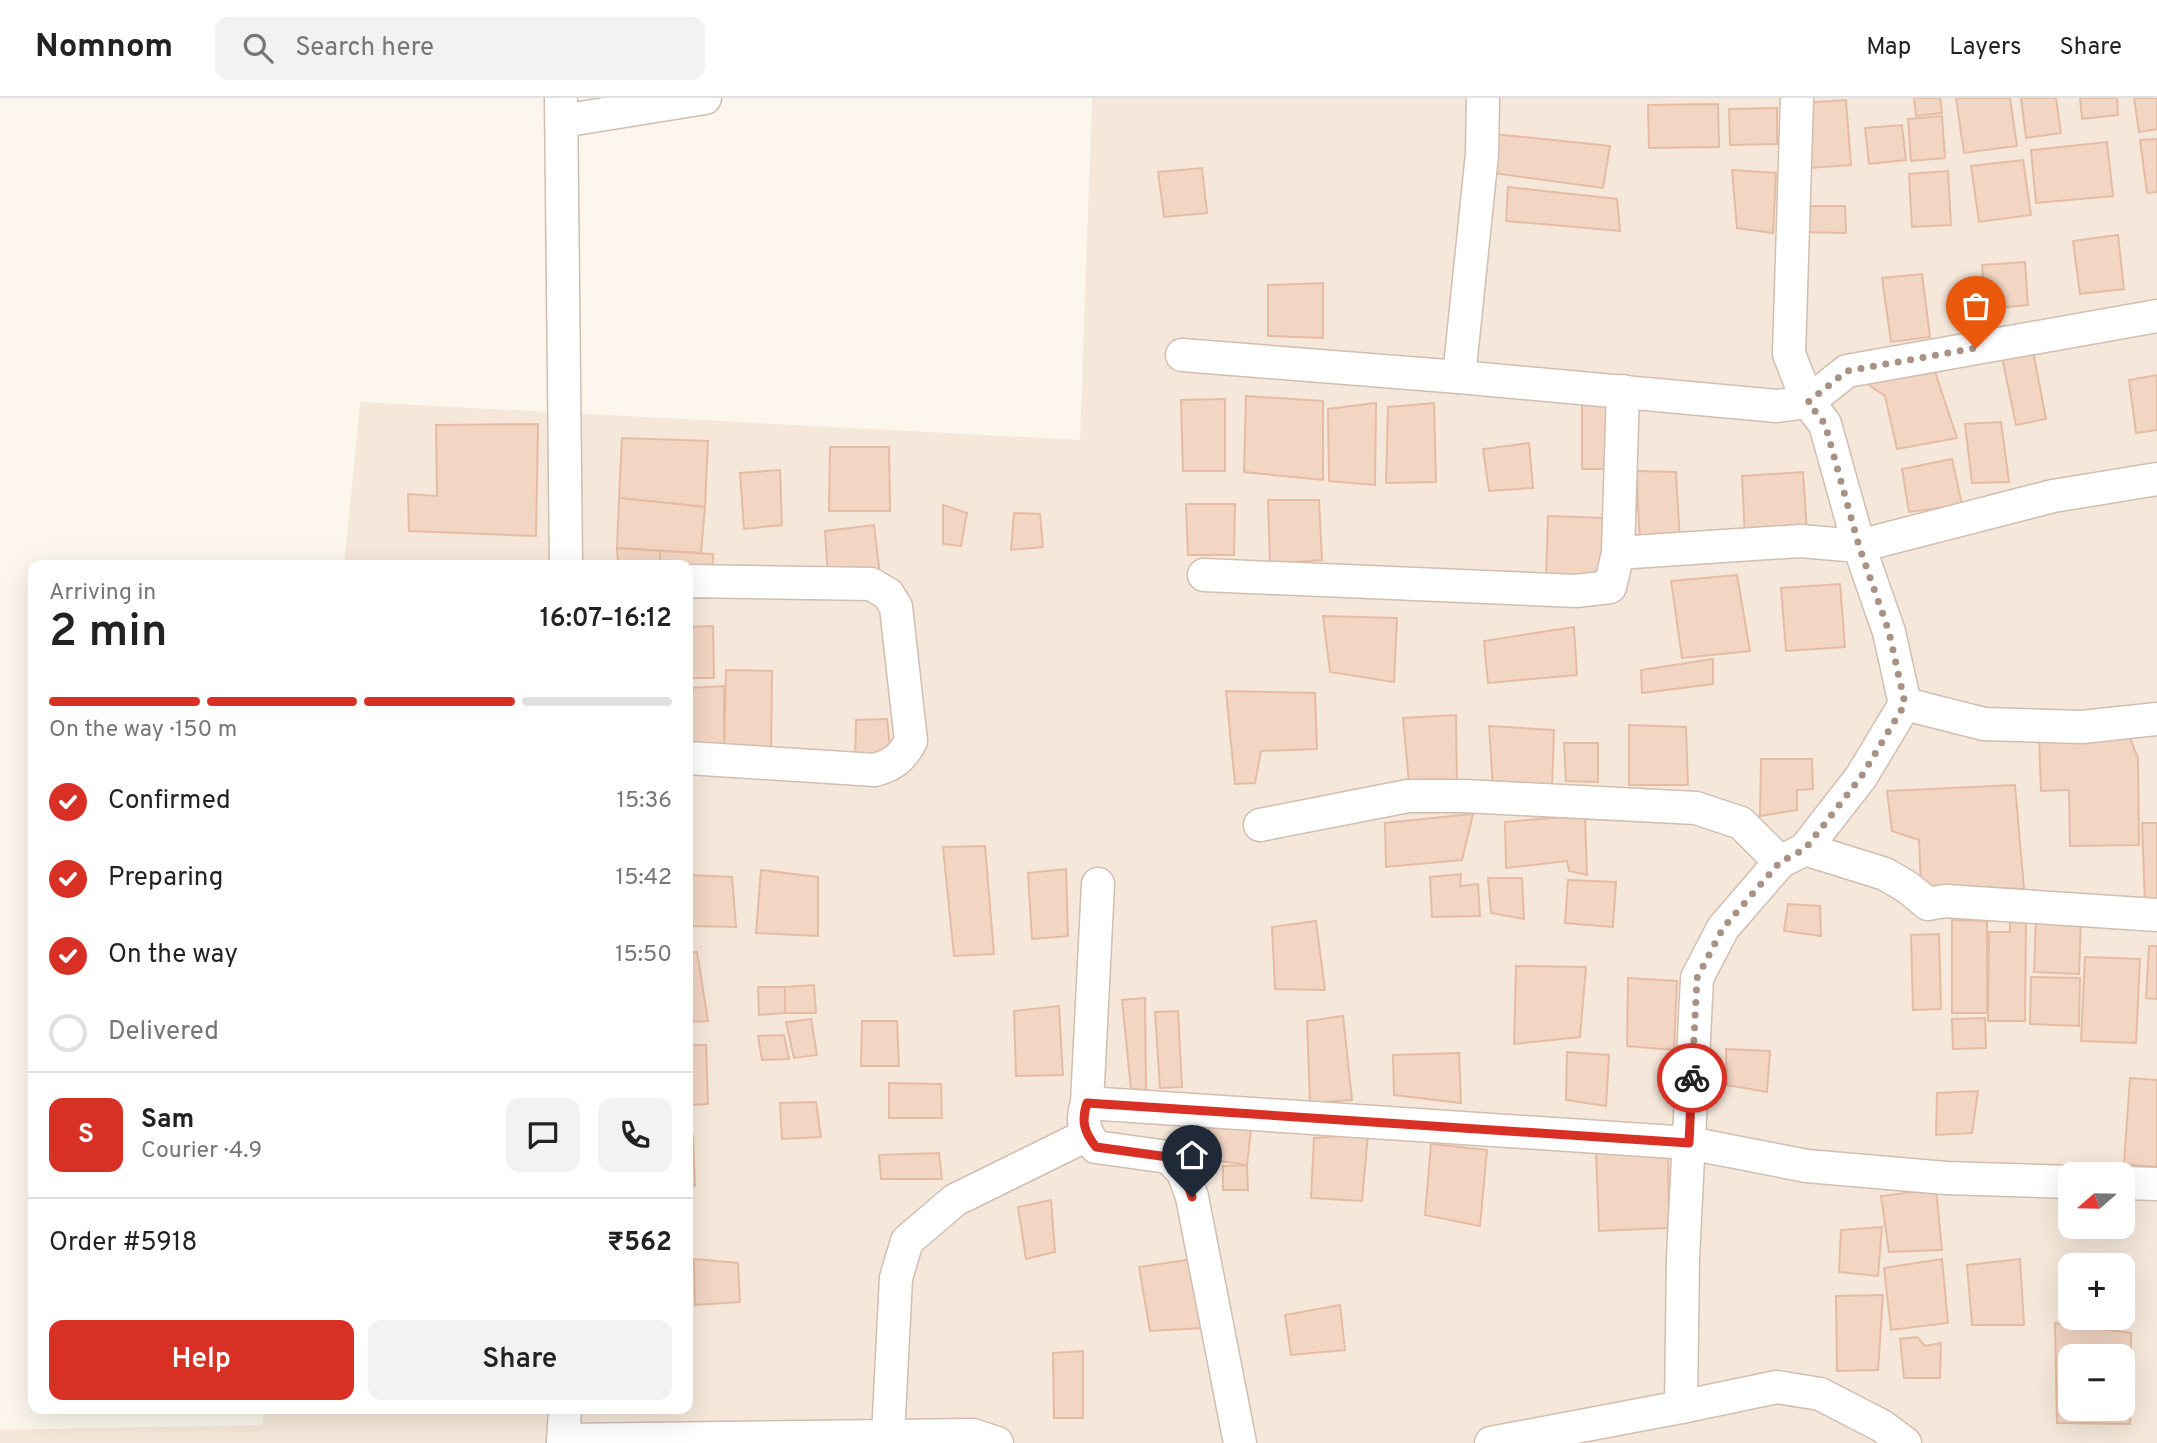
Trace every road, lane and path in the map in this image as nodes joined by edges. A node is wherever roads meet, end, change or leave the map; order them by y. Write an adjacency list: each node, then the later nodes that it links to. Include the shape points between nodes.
1 (705, 98): 4 (street)
2 (1483, 98): 7 (street, via 1482,154)
3 (1797, 98): 9 (street, via 1789,355)
4 (561, 110): 13 (street)
5 (2157, 316): 9 (street, via 1847,371)
6 (1182, 355): 7 (street)
7 (1459, 377): 8 (street)
8 (1623, 391): 9 (street, via 1777,407); 12 (street)
9 (1808, 402): 11 (street, via 1825,424)
10 (2157, 479): 11 (street, via 2053,496)
11 (1859, 546): 12 (street, via 1800,541); 16 (street, via 1889,632)
12 (1618, 553): 14 (street, via 1610,587 1576,591)
13 (566, 560)
14 (1204, 575)
15 (693, 581): 18 (street, via 871,583 888,594 896,607 911,741 902,756 875,770)
16 (1905, 704): 17 (street, via 1983,724 2082,727); 20 (street, via 1861,777)
17 (2157, 719)
18 (693, 758)
19 (1260, 825): 20 (street, via 1408,796 1696,808 1741,823)
20 (1793, 856): 22 (street, via 1885,874 1927,904 1945,901); 25 (street, via 1723,928 1697,978)
21 (1098, 884): 23 (street)
22 (2157, 915)
23 (1087, 1103): 24 (street, via 1082,1118); 25 (street)
24 (1087, 1135): 31 (street, via 955,1200 907,1241 896,1278); 34 (street, via 1096,1147 1168,1157 1183,1172 1192,1197)
25 (1689, 1143): 26 (street, via 1807,1166); 29 (street)
26 (2058, 1182)
27 (2135, 1183): 28 (street)
28 (2157, 1184)
29 (1681, 1407): 35 (street); 36 (street, via 1777,1387 1820,1394)
30 (565, 1414): 32 (street)
31 (888, 1436): 32 (street); 33 (street, via 973,1435)
32 (563, 1442)
33 (997, 1443)
34 (1240, 1443)
35 (1491, 1443)
36 (1905, 1443)

